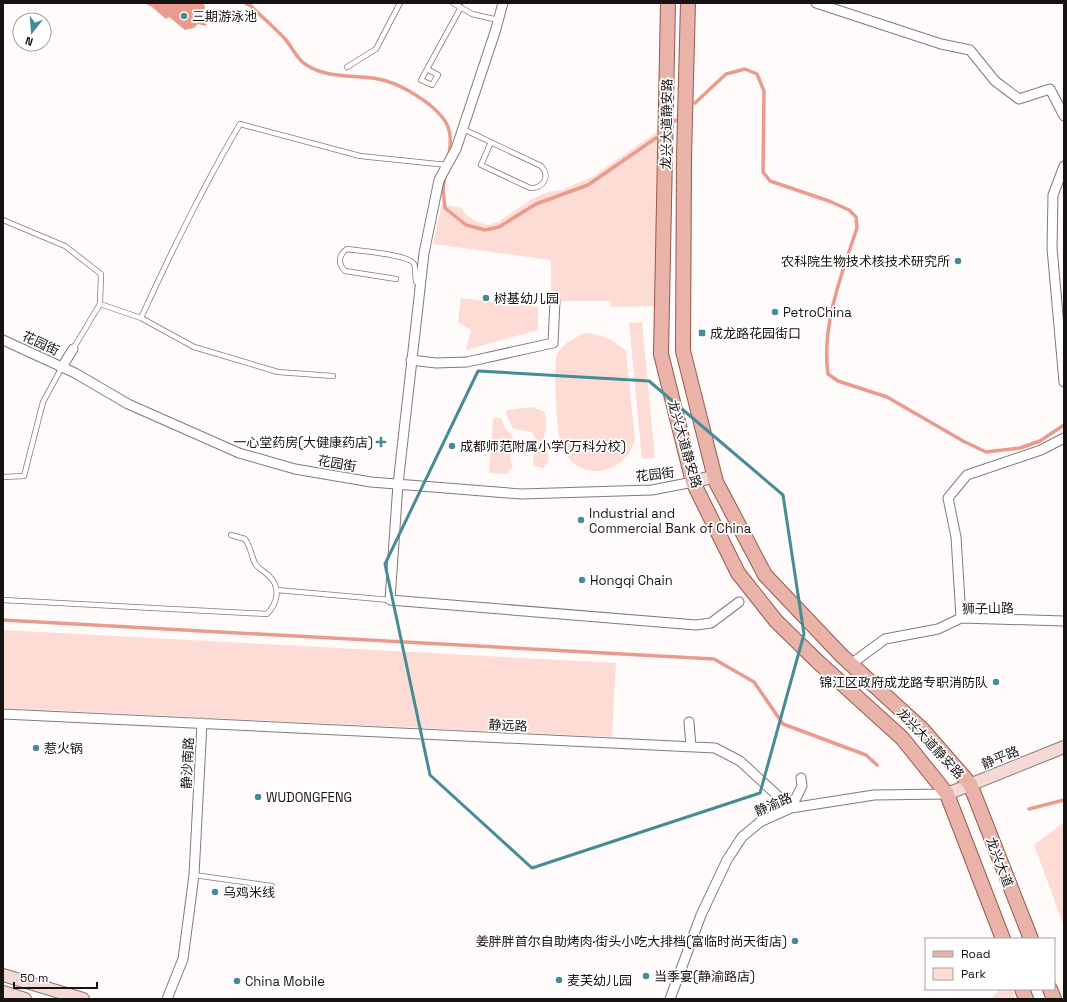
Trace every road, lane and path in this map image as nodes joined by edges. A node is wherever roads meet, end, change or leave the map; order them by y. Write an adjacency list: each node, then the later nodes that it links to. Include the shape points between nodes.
1 (400, 3): 9 (lane, via 376,49)
2 (454, 3): 7 (lane)
3 (503, 3): 8 (street)
4 (668, 3): 31 (main road, 龙兴大道静安路, via 661,354)
5 (688, 3): 29 (main road, 龙兴大道静安路, via 683,351)
6 (816, 3): 11 (street, via 941,44 970,50 995,81 1019,99 1050,89)
7 (461, 7): 8 (lane, via 472,14); 10 (lane)
8 (498, 20): 12 (street)
9 (347, 67)
10 (427, 69)
11 (1064, 116)
12 (463, 129): 13 (lane); 14 (street)
13 (491, 142): 13 (lane, via 541,166 545,170 546,178 541,186 536,189 530,188 481,165)
14 (447, 165): 18 (street, via 439,180); 21 (lane, via 360,156 240,124 167,260)
15 (1064, 166): 27 (street, via 1053,195 1052,248)
16 (3, 220): 20 (lane, via 65,246 101,274)
17 (396, 279): 18 (lane, via 345,271 340,267 339,259 347,249 399,256 414,264 416,282)
18 (420, 285): 24 (street)
19 (555, 301): 24 (street, via 553,343 466,362 436,363)
20 (100, 304): 21 (lane); 23 (lane)
21 (141, 318): 26 (lane, via 194,347 278,372)
22 (3, 340): 25 (street, 花园街)
23 (72, 349): 25 (street)
24 (411, 360): 32 (street)
25 (62, 367): 30 (lane, via 43,402 24,476); 32 (street, 花园街, via 128,404 239,453 295,469 370,482)
26 (333, 376)
27 (1064, 382)
28 (1064, 438): 38 (street, via 1041,450 967,475 948,498 956,537)
29 (715, 476): 31 (street); 40 (main road, 龙兴大道静安路, via 765,575)
30 (3, 477)
31 (693, 482): 32 (street, 花园街, via 652,490 521,494); 48 (main road, 龙兴大道静安路, via 738,573 776,621 902,738)
32 (398, 484): 36 (street)
33 (231, 535): 34 (lane, via 245,539 254,561 260,570 270,577)
34 (277, 590): 35 (lane, via 274,604 268,614); 36 (lane)
35 (3, 600)
36 (390, 600): 37 (street, via 696,625 711,623)
37 (738, 602)
38 (961, 618): 39 (street, 狮子山路); 40 (street, 狮子山路, via 938,629 885,639)
39 (1064, 621)
40 (851, 664): 47 (main road, 龙兴大道静安路, via 923,730)
41 (3, 714): 43 (street, 静沙南路)
42 (689, 722): 44 (street)
43 (202, 723): 44 (street, 静远路); 50 (street, 静沙南路)
44 (690, 747): 49 (street, 静远路, via 715,748 740,761)
45 (1064, 747): 47 (street, 静平路)
46 (801, 778): 49 (street, via 802,786)
47 (970, 784): 48 (street, 静平路); 53 (main road, 龙兴大道)
48 (947, 794): 49 (street, 静渝路, via 874,795); 52 (main road, 龙兴大道)
49 (791, 808): 59 (street, 静渝路, via 760,822 742,837 727,860 701,915)
50 (194, 875): 51 (lane); 58 (street, 静沙南路, via 183,959)
51 (272, 886)
52 (1003, 938)
53 (1031, 938)
54 (3, 975): 57 (street)
55 (3, 992): 56 (street)
56 (25, 999)
57 (83, 999)
58 (167, 999)
59 (670, 999)

